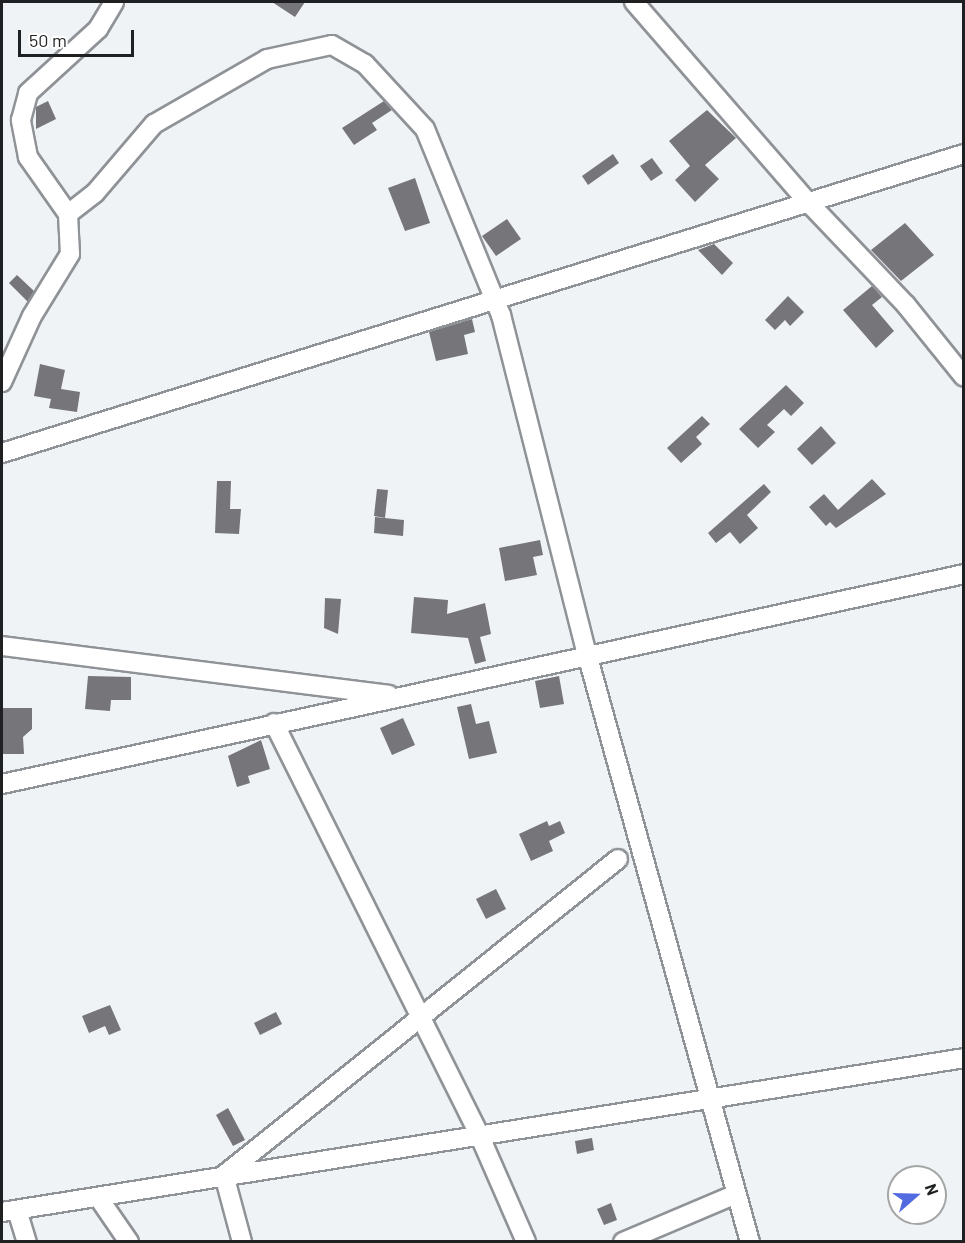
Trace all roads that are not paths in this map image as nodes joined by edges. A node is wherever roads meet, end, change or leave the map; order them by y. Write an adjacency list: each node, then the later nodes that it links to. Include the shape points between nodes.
1 (114, 2): 5 (street, via 98,29 28,93 21,120 28,157)
2 (634, 2): 4 (street)
3 (963, 154): 4 (street)
4 (808, 202): 6 (street); 7 (street, via 906,304)
5 (68, 214): 6 (street, via 95,193 154,124 267,59 332,45 365,64 425,129); 8 (street, via 72,233 64,271 32,316)
6 (495, 297): 9 (street); 12 (street)
7 (963, 377)
8 (2, 382)
9 (2, 453)
10 (963, 574): 12 (street)
11 (2, 646): 13 (street)
12 (586, 654): 13 (street); 19 (street)
13 (405, 697): 14 (street)
14 (274, 723): 15 (street); 17 (street)
15 (2, 784)
16 (618, 859): 17 (street)
17 (422, 1018): 20 (street); 21 (street)
18 (963, 1058): 19 (street)
19 (709, 1097): 20 (street); 22 (street)
20 (478, 1132): 21 (street); 28 (street)
21 (224, 1175): 23 (street); 27 (street)
22 (736, 1194): 29 (street); 30 (street)
23 (98, 1197): 24 (street); 26 (street)
24 (9, 1211): 25 (street)
25 (27, 1242)
26 (129, 1242)
27 (242, 1242)
28 (526, 1242)
29 (623, 1242)
30 (750, 1242)

